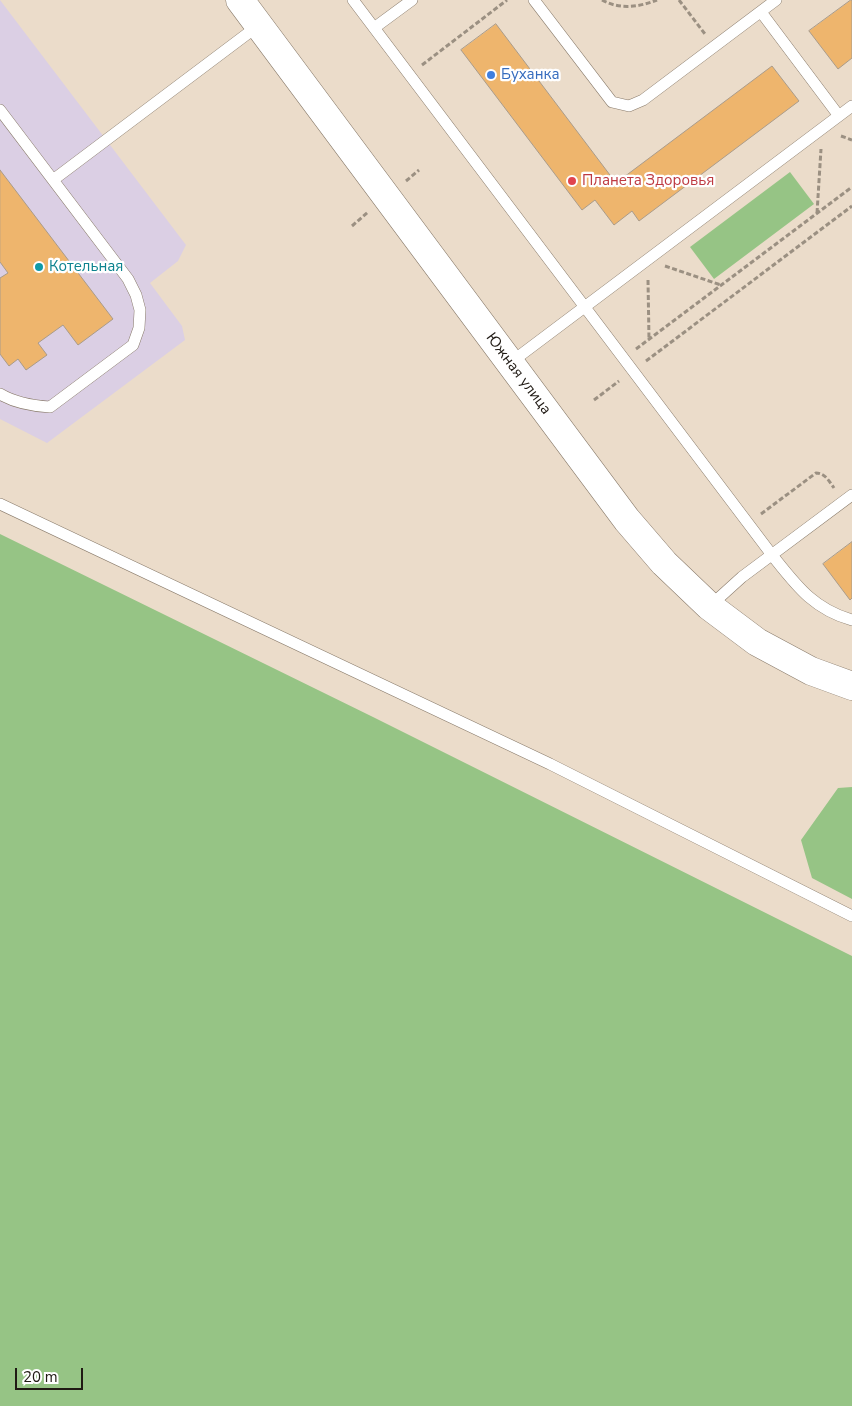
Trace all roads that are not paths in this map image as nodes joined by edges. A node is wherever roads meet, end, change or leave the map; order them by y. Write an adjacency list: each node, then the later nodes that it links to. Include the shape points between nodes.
1 (240, 0): 7 (street, Южная улица)
2 (353, 0): 8 (lane)
3 (412, 0): 8 (lane)
4 (534, 0): 6 (lane, via 612,102 629,106 643,100)
5 (776, 0): 6 (lane)
6 (761, 12): 11 (lane)
7 (259, 25): 12 (lane); 14 (street, Южная улица)
8 (374, 28): 13 (lane)
9 (852, 106): 11 (lane)
10 (0, 110): 12 (lane)
11 (839, 116): 13 (lane)
12 (53, 180): 15 (lane, via 128,279 140,310 139,328 133,345 50,407 33,406)
13 (585, 307): 14 (lane); 18 (lane)
14 (510, 363): 19 (street, Южная улица, via 626,520 664,563)
15 (0, 394)
16 (848, 498): 18 (lane)
17 (0, 504): 22 (lane, via 550,764)
18 (772, 555): 19 (lane); 20 (lane, via 801,591 822,608)
19 (709, 606): 21 (street, Южная улица, via 757,642 811,671)
20 (852, 620)
21 (852, 686)
22 (852, 916)

